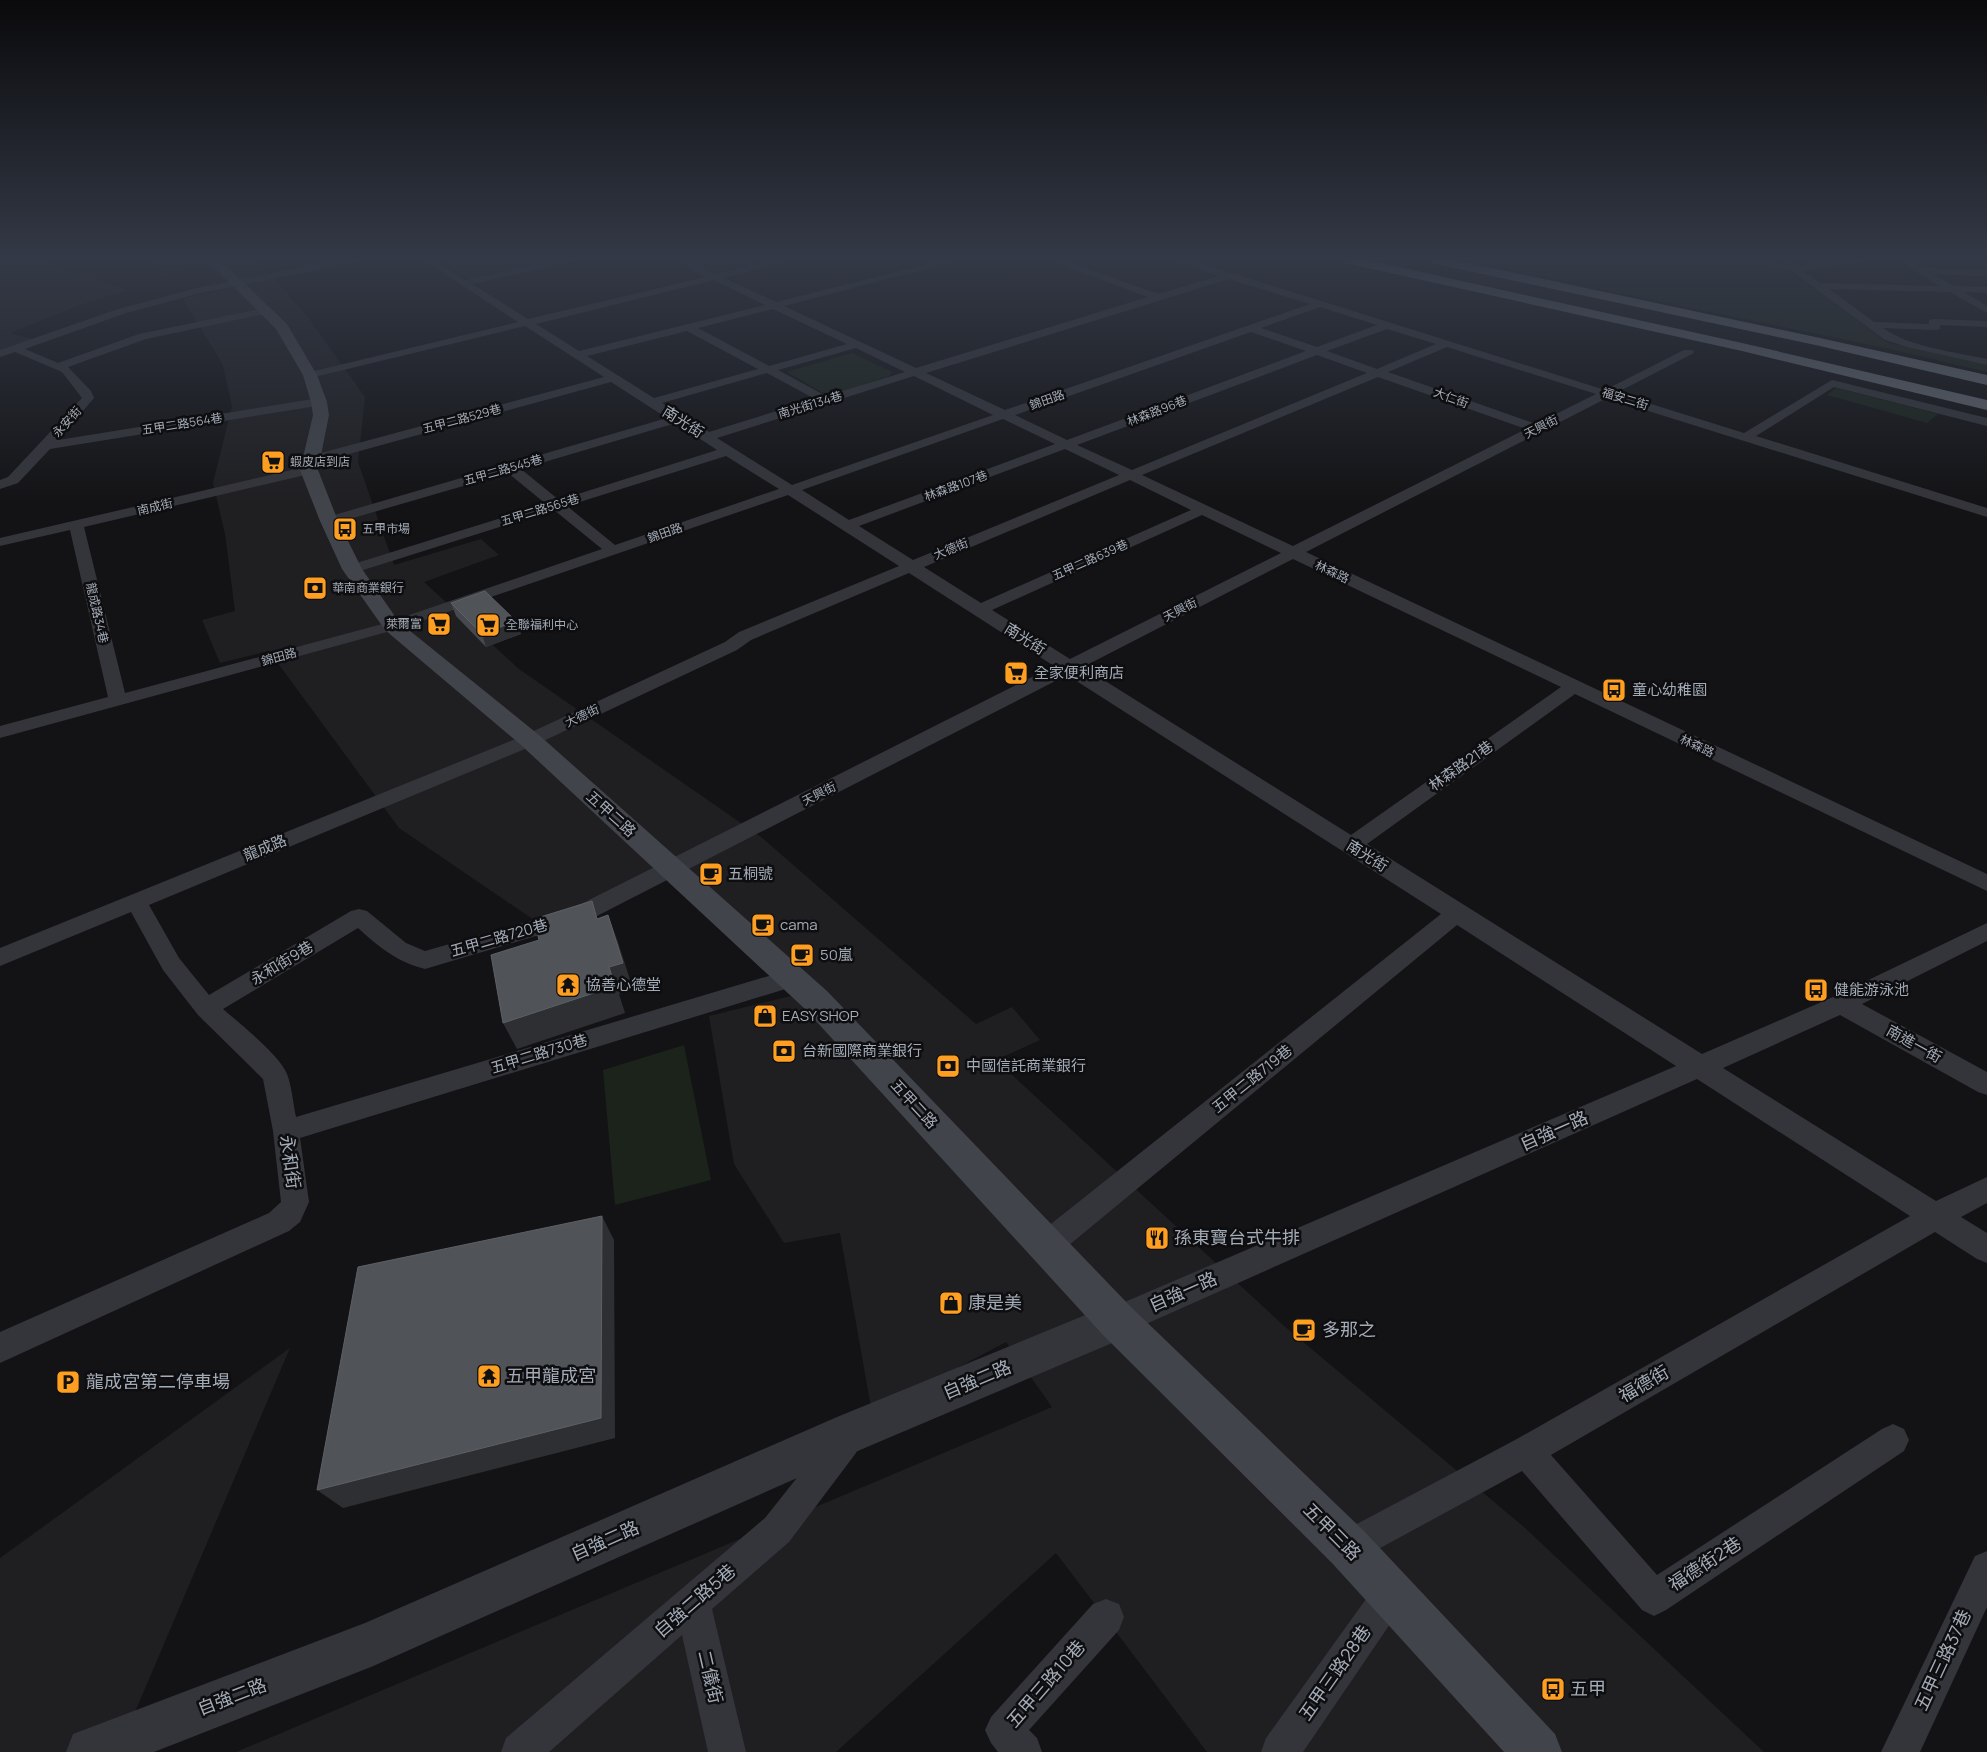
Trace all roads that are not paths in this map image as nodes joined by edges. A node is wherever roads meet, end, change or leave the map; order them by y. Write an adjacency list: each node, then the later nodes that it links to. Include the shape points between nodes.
1 (37, 341): 23 (street)
2 (130, 341): 29 (street)
3 (290, 341): 33 (main road)
4 (452, 341): 33 (street)
5 (554, 341): 27 (street, 南光街)
6 (633, 341): 27 (street)
7 (714, 341): 30 (street)
8 (847, 341): 22 (street, 林森路)
9 (1017, 341): 31 (street, 南光街134巷)
10 (1215, 341): 45 (street, 錦田路)
11 (1288, 341): 24 (street, 大仁街)
12 (1345, 341): 24 (street, 林森路96巷)
13 (1436, 341): 21 (street, 福安二街)
14 (1711, 341): 44 (highway)
15 (1714, 341): 43 (highway)
16 (1736, 341): 40 (highway)
17 (1767, 341): 37 (highway)
18 (1797, 341): 36 (highway)
19 (1809, 341): 35 (highway)
20 (1896, 341): 28 (street)
21 (1446, 344): 32 (street, 大德街); 38 (street, 福安二街)
22 (856, 345): 30 (street); 31 (street, 林森路)
23 (16, 348): 26 (street); 29 (street, 永安街)
24 (1318, 351): 32 (street, 大仁街); 51 (street, 林森路96巷)
25 (1688, 352): 38 (street, 天興街)
26 (0, 354)
27 (577, 355): 34 (street, 南光街)
28 (1987, 362)
29 (60, 366): 52 (street, 永安街, via 88,398)
30 (768, 369): 39 (street); 42 (street)
31 (914, 372): 39 (street, 南光街134巷); 45 (street, 林森路)
32 (1377, 372): 48 (street, 大仁街); 56 (street, 大德街)
33 (310, 375): 41 (main road)
34 (613, 378): 42 (street, 南光街); 54 (street, 五甲二路529巷)
35 (1987, 380)
36 (1987, 384)
37 (1987, 392)
38 (1606, 394): 48 (street, 天興街); 50 (street, 福安二街)
39 (825, 400): 49 (street, 南光街134巷)
40 (1987, 400)
41 (319, 402): 52 (street, 五甲二路564巷); 54 (main road, via 320,415)
42 (652, 402): 46 (street, 南光街)
43 (1987, 405)
44 (1987, 410)
45 (1004, 415): 51 (street, 林森路); 58 (street, 錦田路)
46 (677, 419): 49 (street, 南光街); 55 (street, 五甲二路545巷)
47 (1987, 422): 50 (street, via 1832,383)
48 (1537, 429): 67 (street, 天興街)
49 (706, 437): 53 (street, 南光街)
50 (1746, 437): 61 (street, 福安二街)
51 (1066, 445): 56 (street, 林森路); 64 (street, 林森路107巷)
52 (46, 446): 57 (street, 永安街, via 12,480)
53 (728, 451): 58 (street, 南光街); 59 (street, 五甲二路565巷)
54 (310, 465): 62 (main road, 五甲二路); 63 (street, 南成街)
55 (511, 468): 59 (street); 62 (street, 五甲二路545巷)
56 (1131, 476): 60 (street, 林森路); 68 (street, 大德街)
57 (0, 484)
58 (790, 490): 64 (street, 南光街); 66 (street, 錦田路)
59 (556, 505): 66 (street); 69 (street, 五甲二路565巷)
60 (1202, 510): 67 (street, 林森路); 70 (street, 五甲二路639巷)
61 (1987, 513)
62 (329, 521): 69 (main road, 五甲二路)
63 (76, 526): 65 (street, 南成街); 74 (street, 龍成路34巷)
64 (847, 526): 68 (street, 南光街)
65 (0, 542)
66 (613, 550): 71 (street, 錦田路)
67 (1293, 553): 72 (street, 天興街); 73 (street, 林森路)
68 (909, 566): 70 (street, 南光街); 76 (street, 大德街, via 745,636 731,646)
69 (352, 569): 71 (main road, 五甲二路)
70 (979, 610): 72 (street, 南光街)
71 (392, 626): 74 (street, 錦田路); 76 (main road, 五甲二路)
72 (1068, 667): 77 (street, 南光街); 78 (street, 天興街)
73 (1572, 686): 77 (street, 林森路21巷); 79 (street, 林森路)
74 (118, 701): 75 (street, 錦田路)
75 (0, 732)
76 (530, 740): 78 (main road, 五甲二路); 80 (street, 龍成路)
77 (1350, 846): 81 (street, 南光街)
78 (672, 869): 82 (street, 五甲二路720巷, via 572,916 425,960 413,958); 85 (main road, 五甲二路)
79 (1987, 883)
80 (136, 901): 84 (street, 龍成路); 87 (street, 永和街, via 171,964)
81 (1457, 913): 88 (street, 南光街); 93 (street, 五甲二路719巷)
82 (359, 917): 87 (street, 永和街9巷)
83 (1982, 939): 86 (street, 自強一路)
84 (0, 957)
85 (792, 978): 90 (street, 五甲二路730巷); 93 (main road, 五甲二路)
86 (1841, 1004): 88 (street, 自強一路); 89 (street, 南進一街)
87 (206, 1008): 90 (street, 永和街, via 275,1075)
88 (1701, 1066): 92 (street); 95 (street, 自強一路)
89 (1987, 1084)
90 (286, 1131): 96 (street, 永和街, via 295,1202 290,1214 279,1222)
91 (1987, 1189): 92 (street, 福德街)
92 (1936, 1216): 94 (street); 99 (street, 福德街)
93 (1047, 1245): 95 (main road, 五甲二路)
94 (1987, 1249)
95 (1117, 1321): 97 (street, 自強二路); 100 (main road, 五甲三路)
96 (0, 1348)
97 (852, 1432): 103 (street, 自強二路5巷, via 777,1530); 105 (street, 自強二路, via 371,1644)
98 (1893, 1440): 99 (street, 福德街2巷, via 1654,1598)
99 (1526, 1452): 100 (street, 福德街)
100 (1348, 1547): 102 (main road, 五甲三路)
101 (1987, 1568): 111 (street, 五甲三路37巷)
102 (1391, 1594): 109 (street, 五甲三路28巷); 110 (main road, 五甲三路)
103 (693, 1603): 106 (street, 自強二路5巷); 107 (street, 二儀街)
104 (1106, 1616): 108 (street, 五甲三路10巷, via 1004,1730)
105 (90, 1752)
106 (520, 1752)
107 (727, 1752)
108 (1024, 1752)
109 (1280, 1752)
110 (1537, 1752)
111 (1900, 1752)

